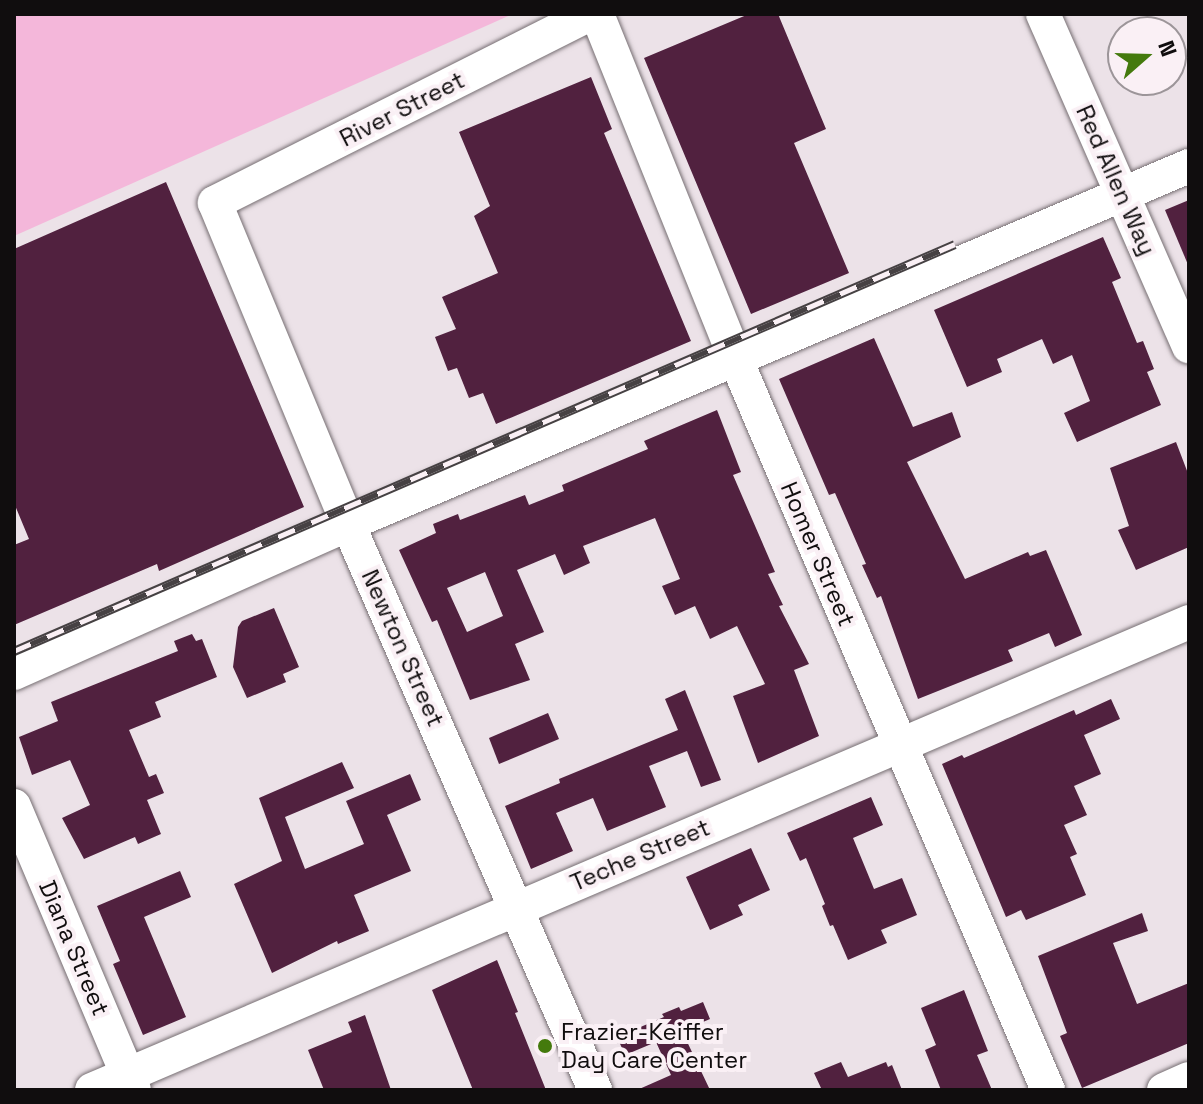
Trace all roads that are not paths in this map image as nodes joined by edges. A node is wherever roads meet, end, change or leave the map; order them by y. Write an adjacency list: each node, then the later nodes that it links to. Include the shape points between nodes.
1 (590, 14): 6 (street, River Street)
2 (597, 14): 8 (street, Homer Street)
3 (1043, 14): 5 (street, Red Allen Way)
4 (1189, 166): 5 (street)
5 (1122, 194): 7 (street, Red Allen Way); 8 (street)
6 (215, 203): 9 (street, Newton Street)
7 (1189, 346)
8 (736, 360): 9 (street); 12 (street, Homer Street)
9 (348, 524): 11 (street); 14 (street, Newton Street)
10 (1189, 622): 12 (street, Teche Street)
11 (14, 673)
12 (899, 743): 14 (street, Teche Street); 19 (street, Homer Street)
13 (14, 806): 16 (street, Diana Street)
14 (517, 907): 16 (street, Teche Street); 18 (street, Newton Street)
15 (1189, 1079): 20 (street)
16 (130, 1082): 17 (street, Teche Street)
17 (92, 1090)
18 (595, 1090)
19 (1048, 1090)
20 (1164, 1090)

